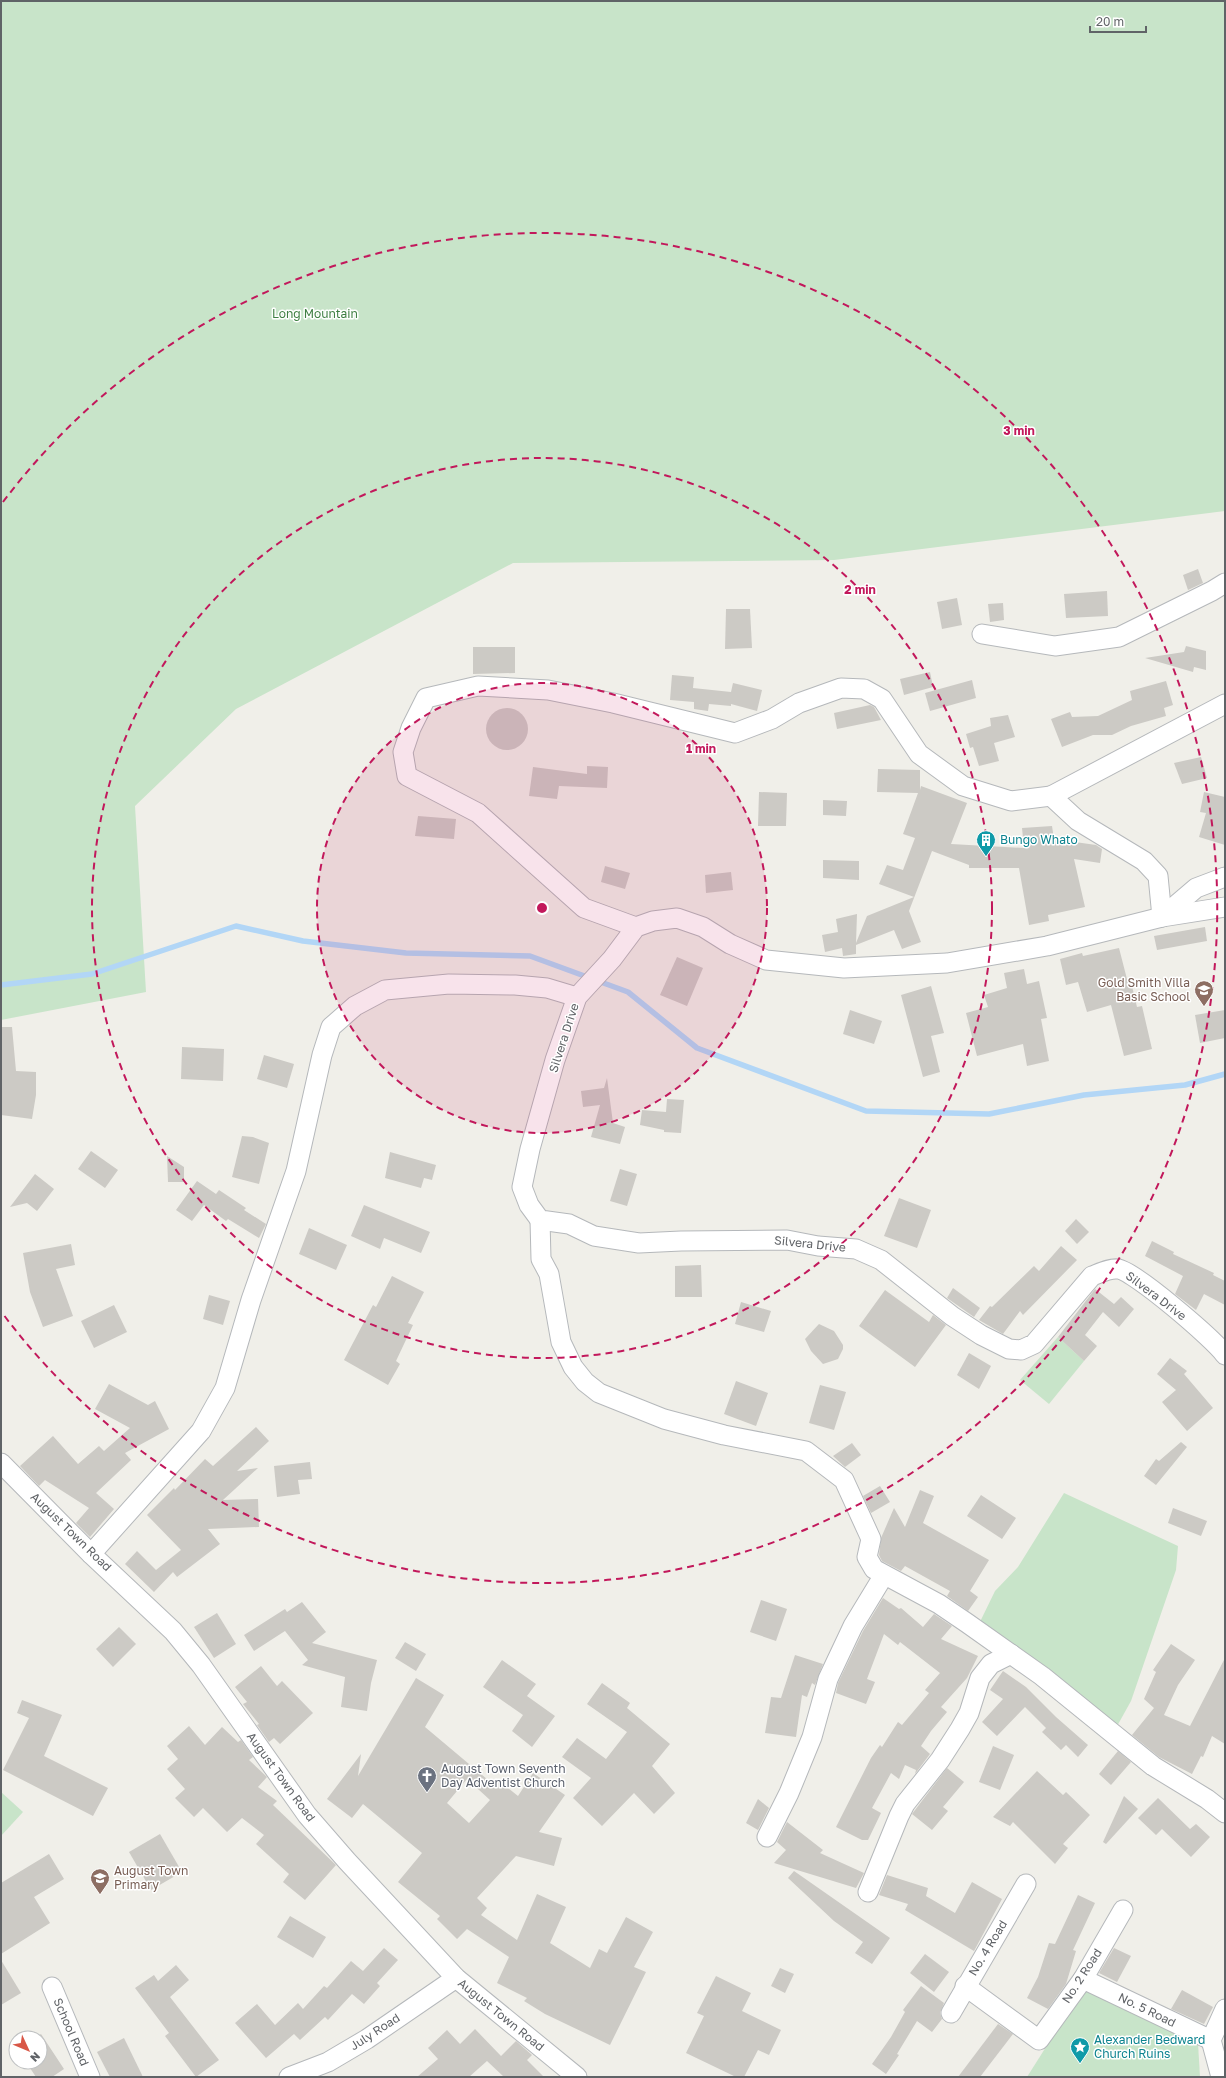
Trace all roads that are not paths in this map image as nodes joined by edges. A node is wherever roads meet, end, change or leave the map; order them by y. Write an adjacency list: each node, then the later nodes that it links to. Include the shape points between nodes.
1 (1225, 583): 2 (street, via 1120,637 1056,646)
2 (982, 634)
3 (1225, 704): 4 (street)
4 (1051, 796): 7 (street, via 1078,821 1144,861 1158,876); 8 (street, via 1011,801 963,786 919,754 882,699 864,689 841,688 799,703 772,719 735,733 548,690 478,686 426,698 411,728 403,752 407,776 478,813 584,908)
5 (1225, 877): 7 (street, via 1196,888)
6 (1225, 908): 7 (street)
7 (1162, 917): 8 (street, via 1047,946 947,963 844,968 766,960 730,944 703,927 678,918 654,921)
8 (636, 927): 9 (street, via 612,959)
9 (583, 990): 10 (street, Silvera Drive, via 555,1060 522,1187); 13 (street, via 449,984 385,990 355,1006 331,1027 322,1054 296,1171 251,1300 225,1388 200,1431)
10 (540, 1220): 11 (street, Silvera Drive, via 569,1224 594,1236 639,1243 787,1240 856,1249 882,1260 952,1316 981,1335 1009,1349 1021,1350 1034,1344 1092,1276 1119,1268 1179,1311); 14 (street, via 541,1259 549,1274 561,1342 573,1367 585,1382 599,1393 664,1419 724,1435 806,1450 844,1480 871,1539 867,1558 874,1569)
11 (1225, 1355)
12 (1, 1463): 13 (street, August Town Road)
13 (92, 1554): 21 (street, August Town Road, via 173,1631 201,1665 307,1815)
14 (884, 1575): 15 (street, via 939,1604); 17 (street, via 853,1626 828,1680 812,1737 789,1793)
15 (1011, 1654): 16 (street, via 1078,1704 1153,1766); 19 (street, via 991,1664 980,1678 969,1713 960,1729 940,1760 905,1804)
16 (1225, 1813)
17 (767, 1837)
18 (1026, 1884): 23 (street, No. 4 Road)
19 (868, 1892)
20 (1123, 1910): 22 (street, No. 2 Road)
21 (456, 1978): 29 (street, July Road, via 328,2062); 30 (street, August Town Road)
22 (1083, 1979): 23 (street, No. 2 Road, via 1039,2040); 27 (street, No. 5 Road)
23 (965, 1986): 26 (street, No. 4 Road)
24 (52, 1987): 28 (street, School Road)
25 (1225, 2009): 27 (street)
26 (951, 2013)
27 (1212, 2040): 31 (street)
28 (90, 2077)
29 (289, 2077)
30 (577, 2077)
31 (1221, 2077)

